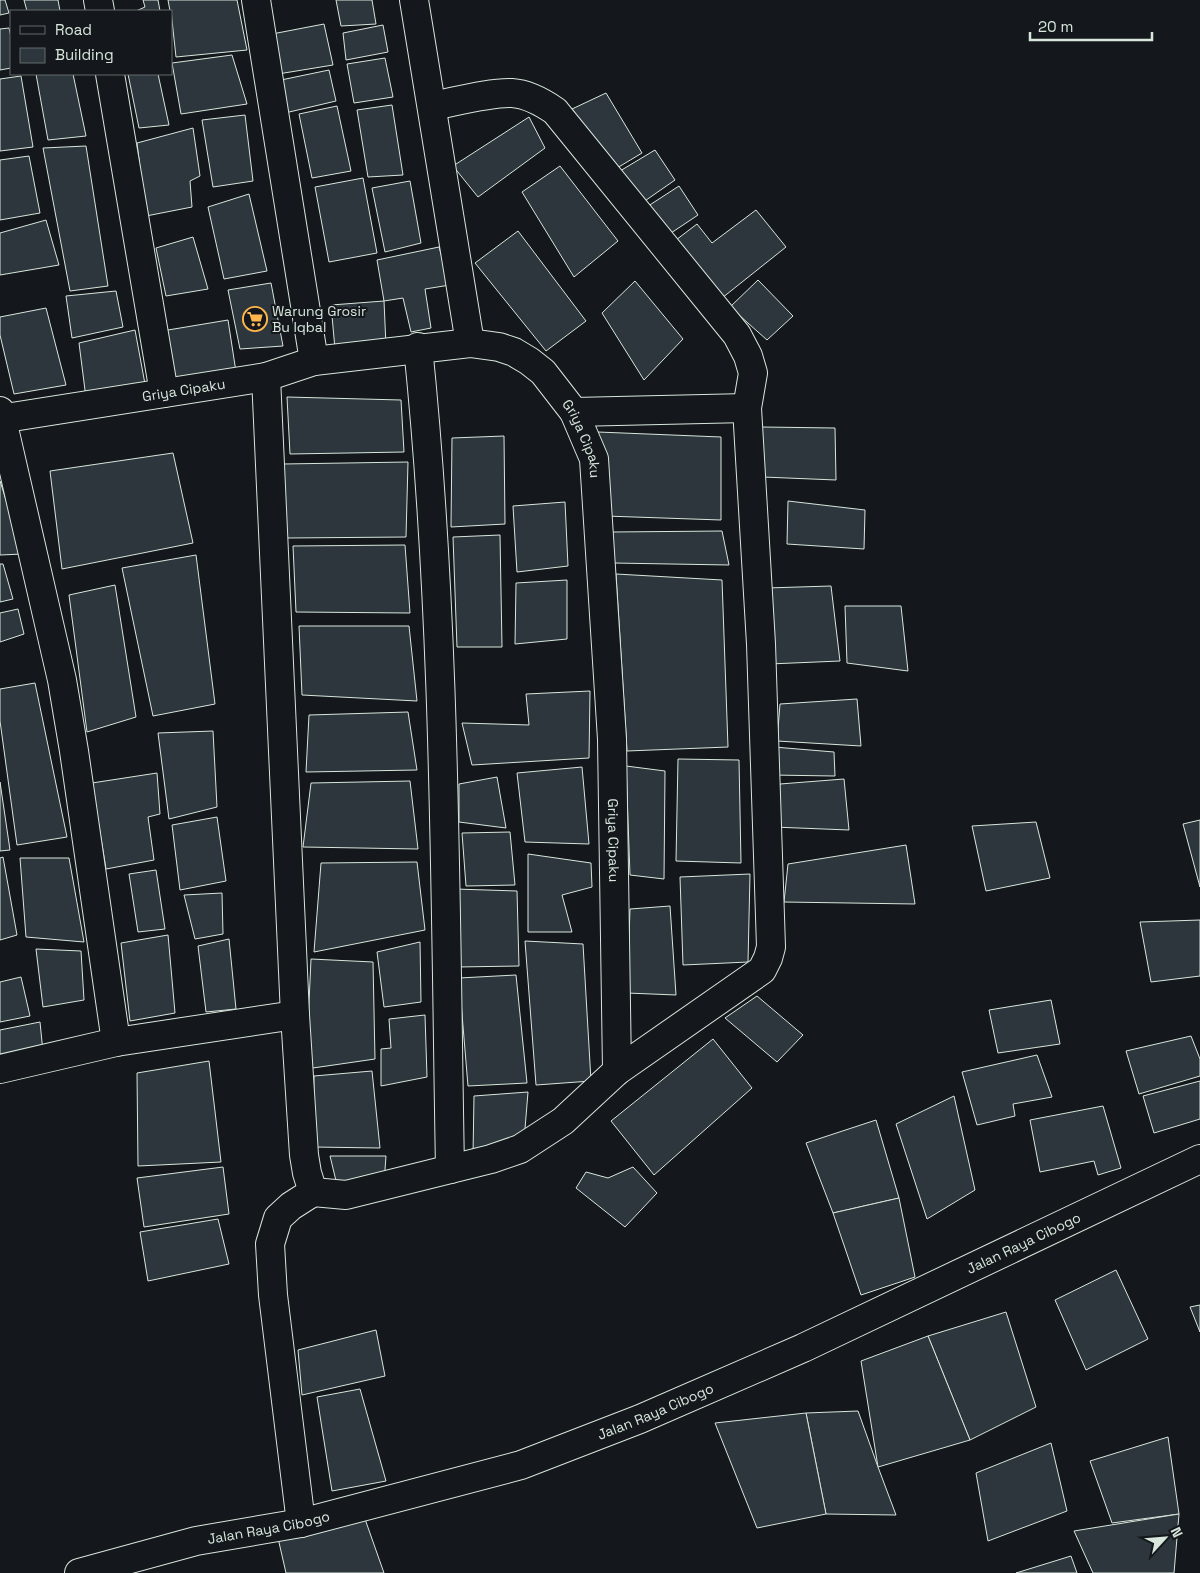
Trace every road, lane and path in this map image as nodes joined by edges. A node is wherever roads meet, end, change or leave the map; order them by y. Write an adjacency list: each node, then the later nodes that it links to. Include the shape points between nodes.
1 (256, 0): 7 (street)
2 (414, 0): 4 (street)
3 (110, 75): 9 (street)
4 (432, 106): 5 (street); 10 (street, via 512,93 555,110 737,335 753,374)
5 (470, 343): 6 (street, Griya Cipaku); 11 (street, Griya Cipaku, via 506,350 529,361 543,372)
6 (418, 347): 7 (street, Griya Cipaku); 18 (street, via 427,432 438,640)
7 (314, 361): 8 (street, Griya Cipaku)
8 (266, 377): 9 (street, Griya Cipaku); 13 (street)
9 (164, 393): 12 (street, Griya Cipaku)
10 (747, 408): 11 (street); 16 (street, via 761,644 771,947 762,970)
11 (574, 412): 16 (street, Griya Cipaku, via 594,459 598,509 612,739)
12 (0, 416): 14 (street, via 62,680)
13 (295, 1015): 14 (street); 19 (street, via 304,1155)
14 (116, 1042): 15 (street)
15 (0, 1069)
16 (617, 1071): 18 (street, via 564,1121 520,1149)
17 (1200, 1159): 20 (street, Jalan Raya Cibogo, via 803,1348 640,1419 521,1465)
18 (450, 1169): 19 (street, via 346,1195)
19 (313, 1192): 20 (street, via 278,1218 270,1244 273,1295)
20 (301, 1523): 21 (street, Jalan Raya Cibogo, via 196,1540)
21 (79, 1573)

